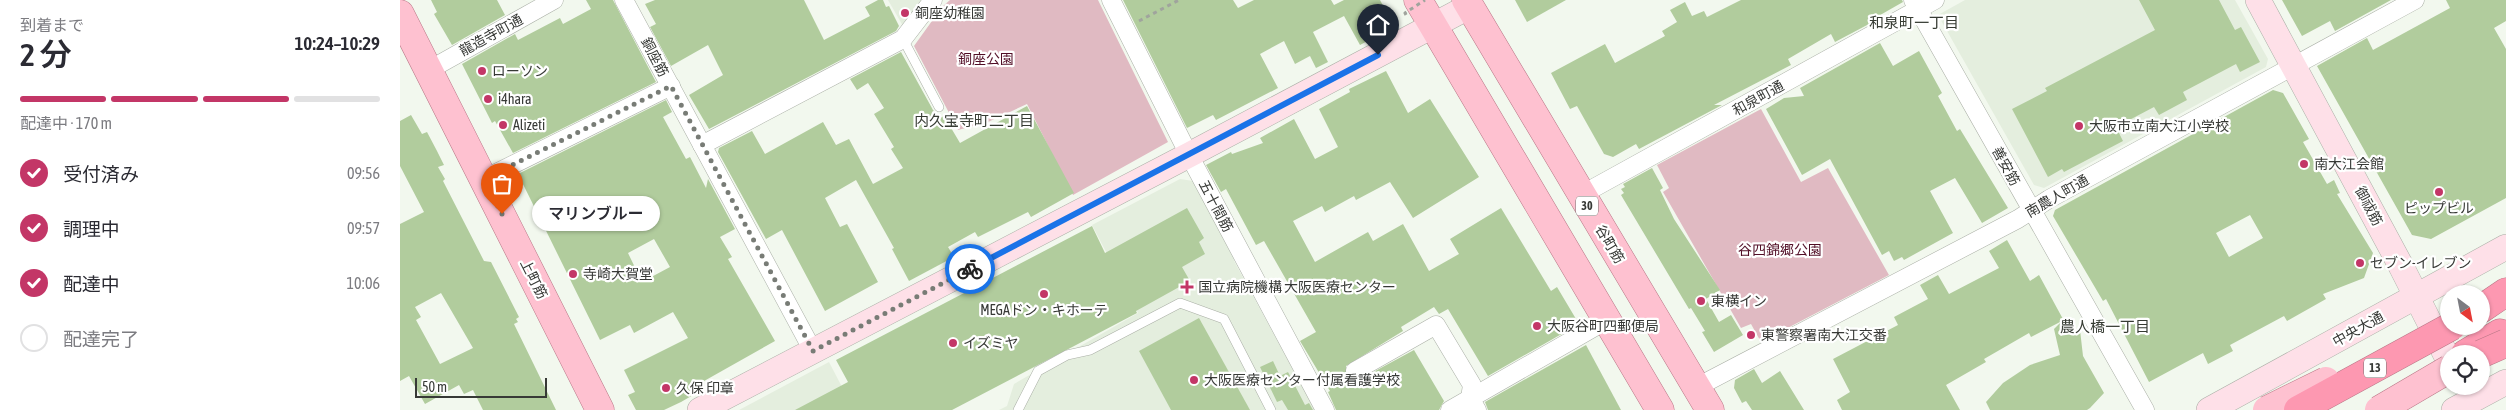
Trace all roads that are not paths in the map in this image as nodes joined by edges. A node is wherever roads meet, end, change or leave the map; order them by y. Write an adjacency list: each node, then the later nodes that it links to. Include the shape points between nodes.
1 (554, 0): 15 (street, 龍造寺町通)
2 (624, 0): 16 (street, 銅座筋)
3 (933, 0): 13 (street)
4 (1111, 0): 19 (street, 五十間筋)
5 (1936, 0): 9 (street, 和泉町通)
6 (2258, 0): 14 (street, 御祓筋)
7 (2415, 0): 14 (street, 南農人町通)
8 (1472, 2): 12 (street); 21 (main road, 谷町筋 / 30)
9 (1915, 5): 21 (street, 和泉町通); 22 (street, 善安筋)
10 (1412, 7): 12 (main road)
11 (400, 14): 15 (main road, 上町筋)
12 (1433, 26): 19 (street); 30 (main road)
13 (903, 39): 17 (lane); 18 (street)
14 (2294, 65): 22 (street, 南農人町通); 25 (street, 御祓筋)
15 (429, 70): 20 (main road, 上町筋)
16 (671, 86): 18 (street, 銅座筋); 20 (street)
17 (939, 107)
18 (702, 145): 40 (street, 銅座筋)
19 (1189, 155): 40 (street); 55 (street, 五十間筋)
20 (484, 179): 51 (main road, 上町筋)
21 (1581, 195): 47 (main road, 谷町筋 / 30)
22 (2031, 210): 47 (street, 南農人町通); 58 (street, 善安筋)
23 (2506, 247): 25 (street, 中央大通)
24 (2506, 292): 27 (main road); 28 (highway)
25 (2415, 297): 36 (street, 御祓筋); 59 (street, 中央大通)
26 (2506, 298): 29 (highway)
27 (2490, 300)
28 (2490, 304)
29 (2490, 306)
30 (1608, 320): 49 (street); 50 (main road)
31 (2440, 325): 60 (main road, bridge)
32 (2506, 330): 37 (highway)
33 (2440, 333): 61 (highway, 13, bridge)
34 (2506, 336): 38 (main road)
35 (2506, 343): 39 (highway, bridge)
36 (2440, 345)
37 (2480, 345)
38 (2490, 345)
39 (2490, 350)
40 (813, 351): 52 (street)
41 (2440, 367): 46 (highway, 13)
42 (1355, 371): 49 (street, via 1436,325 1472,385)
43 (2440, 372): 46 (highway, 13, bridge)
44 (2440, 373): 63 (main road, bridge)
45 (2506, 382): 48 (street)
46 (2413, 383): 62 (highway, 13)
47 (1696, 387): 57 (main road, 谷町筋 / 30)
48 (2468, 402)
49 (1474, 404): 56 (street)
50 (1653, 408)
51 (600, 410)
52 (700, 410)
53 (1018, 410): 54 (lane, via 1038,371 1067,355 1090,350 1180,303 1224,319)
54 (1271, 410)
55 (1325, 410)
56 (1450, 410)
57 (1710, 410)
58 (2145, 410)
59 (2209, 410)
60 (2267, 410)
61 (2298, 410)
62 (2363, 410)
63 (2379, 410)

